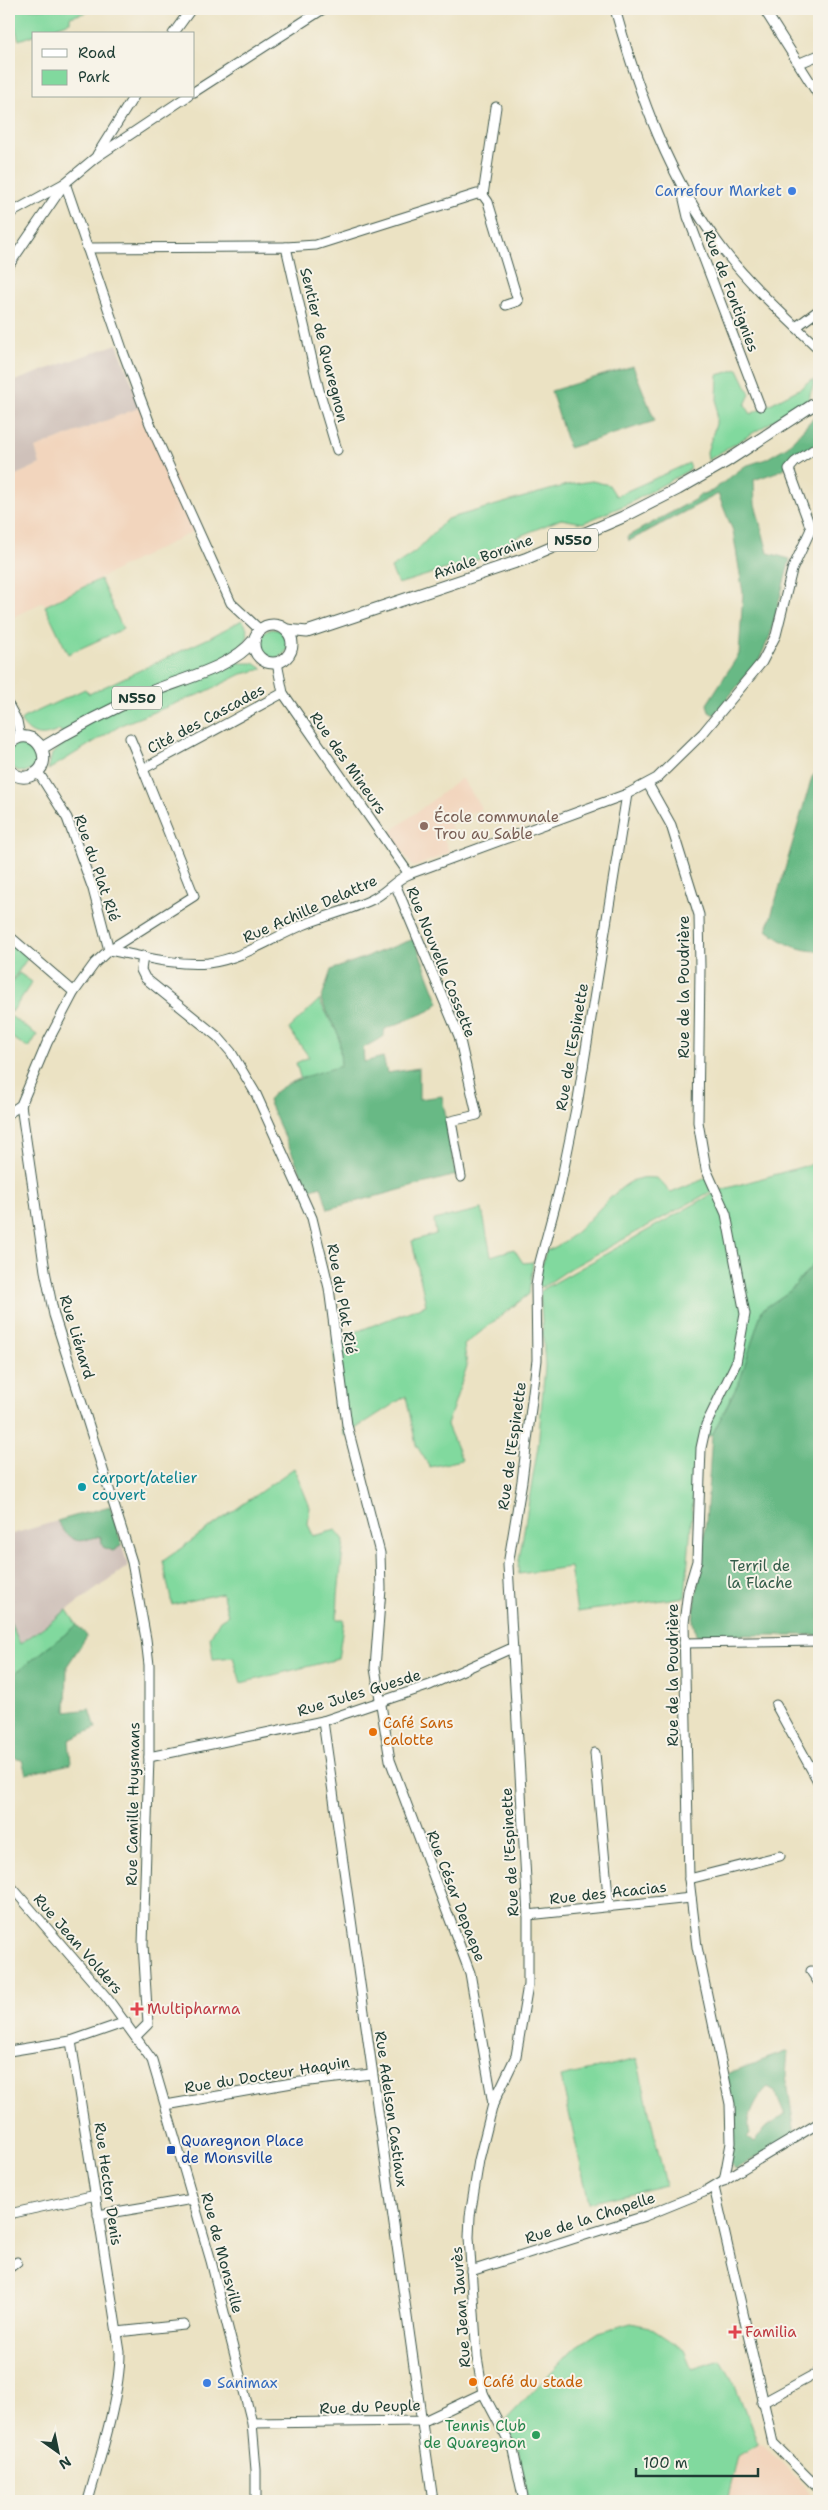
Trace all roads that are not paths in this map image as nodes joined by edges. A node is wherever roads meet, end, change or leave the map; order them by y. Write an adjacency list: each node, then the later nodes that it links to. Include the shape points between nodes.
1 (191, 9): 5 (street)
2 (323, 9): 8 (street)
3 (615, 9): 15 (street, via 648,114)
4 (764, 9): 7 (street)
5 (174, 32)
6 (819, 55): 7 (street)
7 (800, 63): 9 (street)
8 (195, 91)
9 (819, 96)
10 (133, 98): 13 (street)
11 (185, 98): 13 (street)
12 (496, 107): 16 (street)
13 (95, 158): 14 (street)
14 (65, 183): 17 (street); 19 (street); 20 (street)
15 (681, 185): 23 (street, via 724,251 761,294); 26 (street, Rue de Fontignies, via 688,217)
16 (480, 195): 18 (street, Sentier de Quaregnon, via 316,245); 21 (street, via 488,202 518,301)
17 (9, 214)
18 (286, 247): 19 (street, Sentier de Quaregnon); 28 (street, Sentier de Quaregnon, via 319,390)
19 (87, 248): 30 (street, via 150,424 232,603)
20 (9, 265)
21 (506, 305)
22 (819, 310): 23 (street)
23 (796, 327): 24 (street)
24 (819, 350)
25 (819, 401): 32 (main road, Axiale Boraine / N550, via 727,461 623,517 516,562)
26 (760, 406)
27 (819, 446): 29 (street, via 789,469)
28 (337, 450)
29 (815, 527): 47 (street, Rue Achille Delattre, via 792,570 776,635 762,662 703,733)
30 (260, 630): 31 (main road, N550, via 272,624); 33 (main road, N550)
31 (287, 630): 32 (main road, N550); 34 (main road, via 292,639)
32 (307, 632): 34 (main road)
33 (254, 640): 35 (main road, N550); 36 (main road)
34 (292, 649): 37 (main road)
35 (237, 657): 36 (main road, N550); 43 (main road, N550, via 148,693)
36 (260, 658): 37 (main road, N550)
37 (277, 663): 38 (street, Rue des Mineurs)
38 (283, 693): 44 (street, Cité des Cascades); 49 (street, Rue des Mineurs)
39 (9, 706): 40 (street, via 17,721)
40 (20, 737): 42 (main road); 43 (main road, via 33,739)
41 (130, 738): 44 (street, Cité des Cascades)
42 (9, 744)
43 (42, 748): 46 (main road, via 44,758)
44 (143, 769): 52 (street, Cité des Cascades, via 194,896)
45 (9, 770): 46 (main road, via 21,777)
46 (38, 772): 52 (street, Rue du Plat Rié, via 67,818 93,890)
47 (648, 784): 48 (street, Rue Achille Delattre); 60 (street, Rue de la Poudrière, via 670,825 698,916 697,1114 706,1169 726,1214 745,1314 736,1364 706,1425 701,1448 697,1561 686,1606)
48 (627, 794): 49 (street, Rue Achille Delattre); 61 (street, Rue de l'Espinette, via 578,1098 536,1286 537,1360 508,1565)
49 (409, 874): 50 (street, Rue Achille Delattre)
50 (395, 884): 53 (street, Rue Achille Delattre, via 369,901 327,915 220,961 191,963); 57 (street, Rue Nouvelle Cossette, via 459,1036 477,1115 451,1122)
51 (9, 936): 54 (street)
52 (109, 950): 53 (street, Rue Achille Delattre); 54 (street, via 94,963)
53 (143, 956): 62 (street, Rue du Plat Rié, via 141,970 145,978 218,1037 231,1052 256,1094 312,1218 329,1288 347,1425 380,1553 381,1589 375,1668)
54 (74, 992): 55 (street, via 47,1043)
55 (21, 1105): 56 (street); 58 (street, Rue Liénard, via 54,1315)
56 (9, 1114)
57 (461, 1177)
58 (134, 1569): 66 (street, Rue Camille Huysmans, via 149,1665)
59 (819, 1641): 60 (street)
60 (684, 1643): 69 (street, Rue de la Poudrière)
61 (512, 1648): 62 (street, Rue Jules Guesde, via 430,1685); 73 (street, Rue de l'Espinette)
62 (379, 1702): 64 (street, Rue Jules Guesde); 81 (street, Rue César Depaepe, via 394,1773 470,1973)
63 (776, 1705): 67 (street)
64 (323, 1721): 66 (street, Rue Jules Guesde); 80 (street, Rue Adelson Castiaux)
65 (595, 1753): 72 (street)
66 (149, 1757): 77 (street, Rue Camille Huysmans, via 142,1944 148,2024)
67 (819, 1782)
68 (780, 1856): 69 (street)
69 (689, 1879): 71 (street, Rue de la Poudrière)
70 (9, 1884): 76 (street, Rue Jean Volders)
71 (691, 1898): 72 (street, Rue des Acacias); 84 (street, Rue de la Poudrière, via 697,1947 730,2104 731,2143)
72 (609, 1907): 73 (street, Rue des Acacias)
73 (528, 1915): 81 (street, Rue de l'Espinette, via 525,2013 516,2056)
74 (811, 1971): 75 (street)
75 (819, 1983)
76 (126, 2022): 77 (street, Rue de Monsville); 78 (street)
77 (136, 2036): 82 (street, Rue de Monsville, via 152,2060)
78 (71, 2041): 79 (street); 86 (street, Rue Hector Denis)
79 (9, 2051)
80 (372, 2074): 82 (street, Rue du Docteur Haquin, via 292,2083); 98 (street, Rue Adelson Castiaux)
81 (494, 2104): 92 (street, Rue Jean Jaurès, via 472,2195)
82 (166, 2105): 87 (street, Rue de Monsville)
83 (819, 2123): 84 (street, Rue de la Chapelle)
84 (724, 2181): 85 (street, Rue de la Chapelle)
85 (714, 2187): 92 (street, Rue de la Chapelle, via 646,2216); 97 (street)
86 (96, 2195): 88 (street); 89 (street, Rue Hector Denis)
87 (193, 2199): 89 (street); 99 (street, Rue de Monsville)
88 (9, 2214)
89 (98, 2216): 94 (street, Rue Hector Denis)
90 (17, 2262): 91 (street)
91 (9, 2268)
92 (471, 2271): 96 (street, Rue Jean Jaurès)
93 (184, 2325): 94 (street)
94 (117, 2332): 101 (street, Rue Hector Denis, via 119,2372)
95 (819, 2372): 97 (street)
96 (483, 2393): 98 (street, Rue du Peuple); 104 (street, Rue Jean Jaurès, via 513,2450)
97 (762, 2403): 100 (street, via 773,2443)
98 (424, 2421): 99 (street, Rue du Peuple); 103 (street, Rue Adelson Castiaux)
99 (252, 2423): 102 (street, Rue de Monsville)
100 (819, 2489)
101 (88, 2501)
102 (256, 2501)
103 (434, 2501)
104 (524, 2501)

